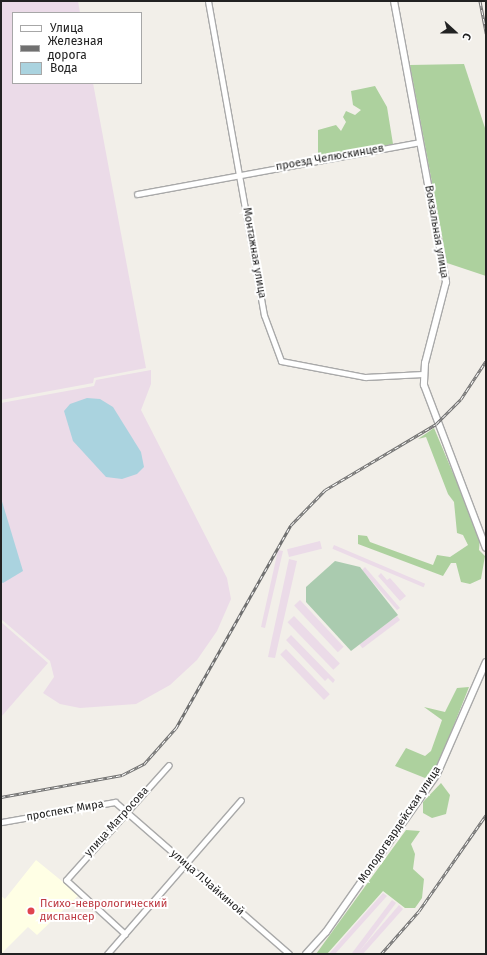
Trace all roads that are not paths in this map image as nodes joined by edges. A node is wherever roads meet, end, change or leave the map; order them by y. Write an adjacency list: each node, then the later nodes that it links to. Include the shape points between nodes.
1 (208, 1): 4 (street, Монтажная улица)
2 (394, 1): 3 (street, Вокзальная улица)
3 (419, 142): 4 (street, проезд Челюскинцев); 6 (street, Вокзальная улица, via 446,282)
4 (240, 173): 5 (street, проезд Челюскинцев); 6 (street, Монтажная улица, via 264,315 281,361 365,377)
5 (137, 194)
6 (423, 374): 7 (street, Вокзальная улица, via 430,406)
7 (486, 548)
8 (486, 662): 17 (street, Молодогвардейская улица, via 437,774 326,932)
9 (169, 765): 11 (street, улица Матросова)
10 (241, 800): 13 (street)
11 (127, 811): 12 (street, проспект Мира, via 114,802); 13 (street, улица Л.Чайкиной); 14 (street, улица Матросова, via 66,880)
12 (1, 822)
13 (184, 863): 14 (street); 16 (street, улица Л.Чайкиной)
14 (125, 934): 15 (street)
15 (107, 954)
16 (289, 954)
17 (306, 954)

